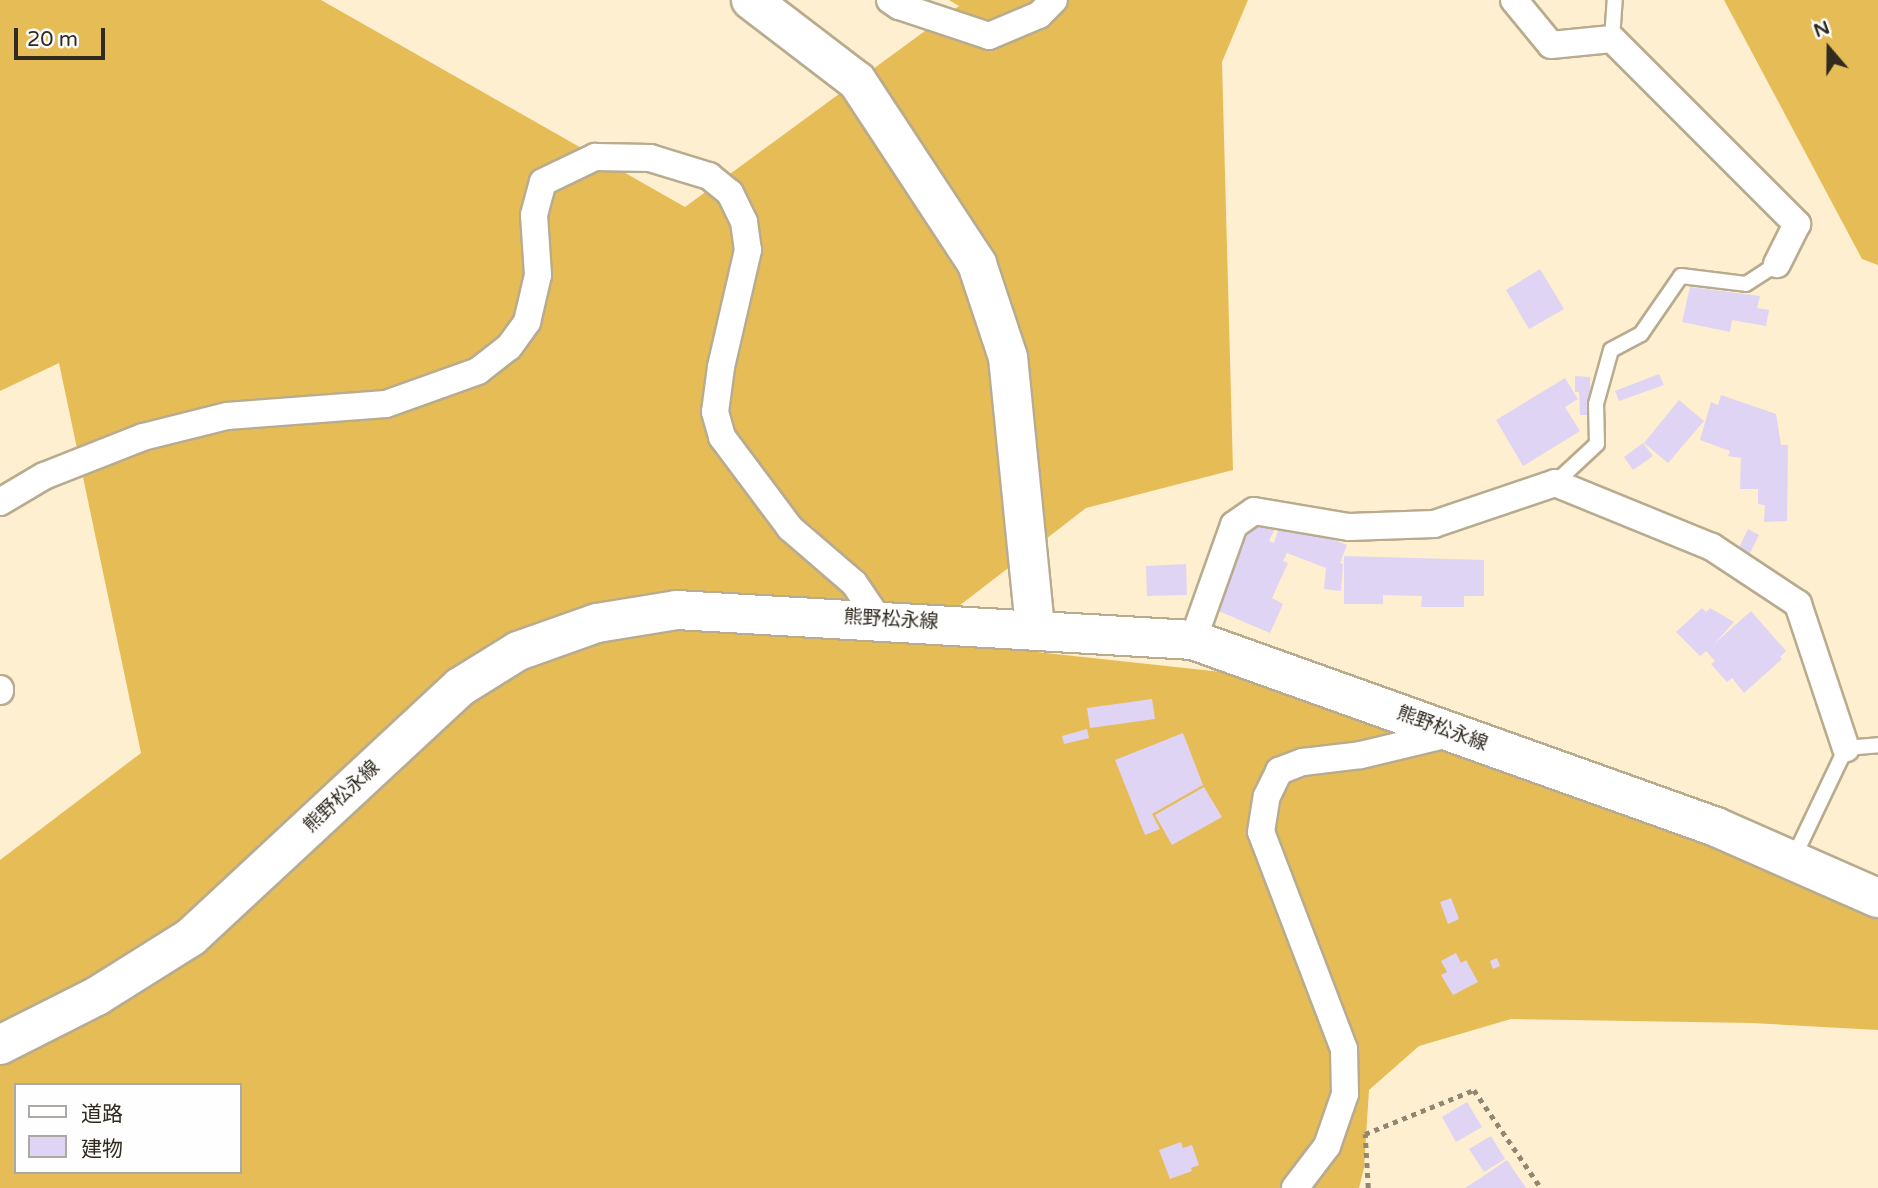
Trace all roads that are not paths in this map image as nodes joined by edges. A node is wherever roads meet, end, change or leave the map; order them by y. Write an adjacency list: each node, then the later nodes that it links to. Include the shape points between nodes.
1 (751, 0): 11 (main road, via 857,81 977,264 1008,357)
2 (890, 0): 3 (street, via 989,36 1039,15)
3 (1054, 0)
4 (1514, 0): 6 (street, via 1551,45)
5 (1615, 0): 6 (lane)
6 (1612, 39): 7 (street, via 1797,224)
7 (1777, 264): 8 (lane, via 1746,284 1681,276 1641,334 1611,351 1596,404 1597,444)
8 (1555, 483): 12 (street, via 1434,524 1349,527 1254,511 1234,525); 15 (street, via 1712,547 1798,604)
9 (0, 502): 10 (street, via 44,476 143,437 227,416 386,404 478,370 509,347 527,322 538,275 534,215 543,182 595,157 650,158 709,177 730,193 744,222 748,250 715,412 722,437 790,528 854,583)
10 (879, 620): 11 (main road, 熊野松永線); 18 (main road, 熊野松永線, via 677,610 597,623 517,650 460,687 191,937 97,996)
11 (1035, 629): 12 (main road, 熊野松永線)
12 (1193, 640): 13 (main road, 熊野松永線)
13 (1453, 733): 16 (main road, 熊野松永線, via 1716,827); 19 (street, via 1361,755 1303,762 1279,771 1267,796 1261,832 1344,1049 1345,1094 1328,1146)
14 (1878, 745): 15 (lane)
15 (1846, 748): 16 (lane)
16 (1792, 860): 17 (main road, 熊野松永線)
17 (1878, 898)
18 (0, 1045)
19 (1294, 1188)

